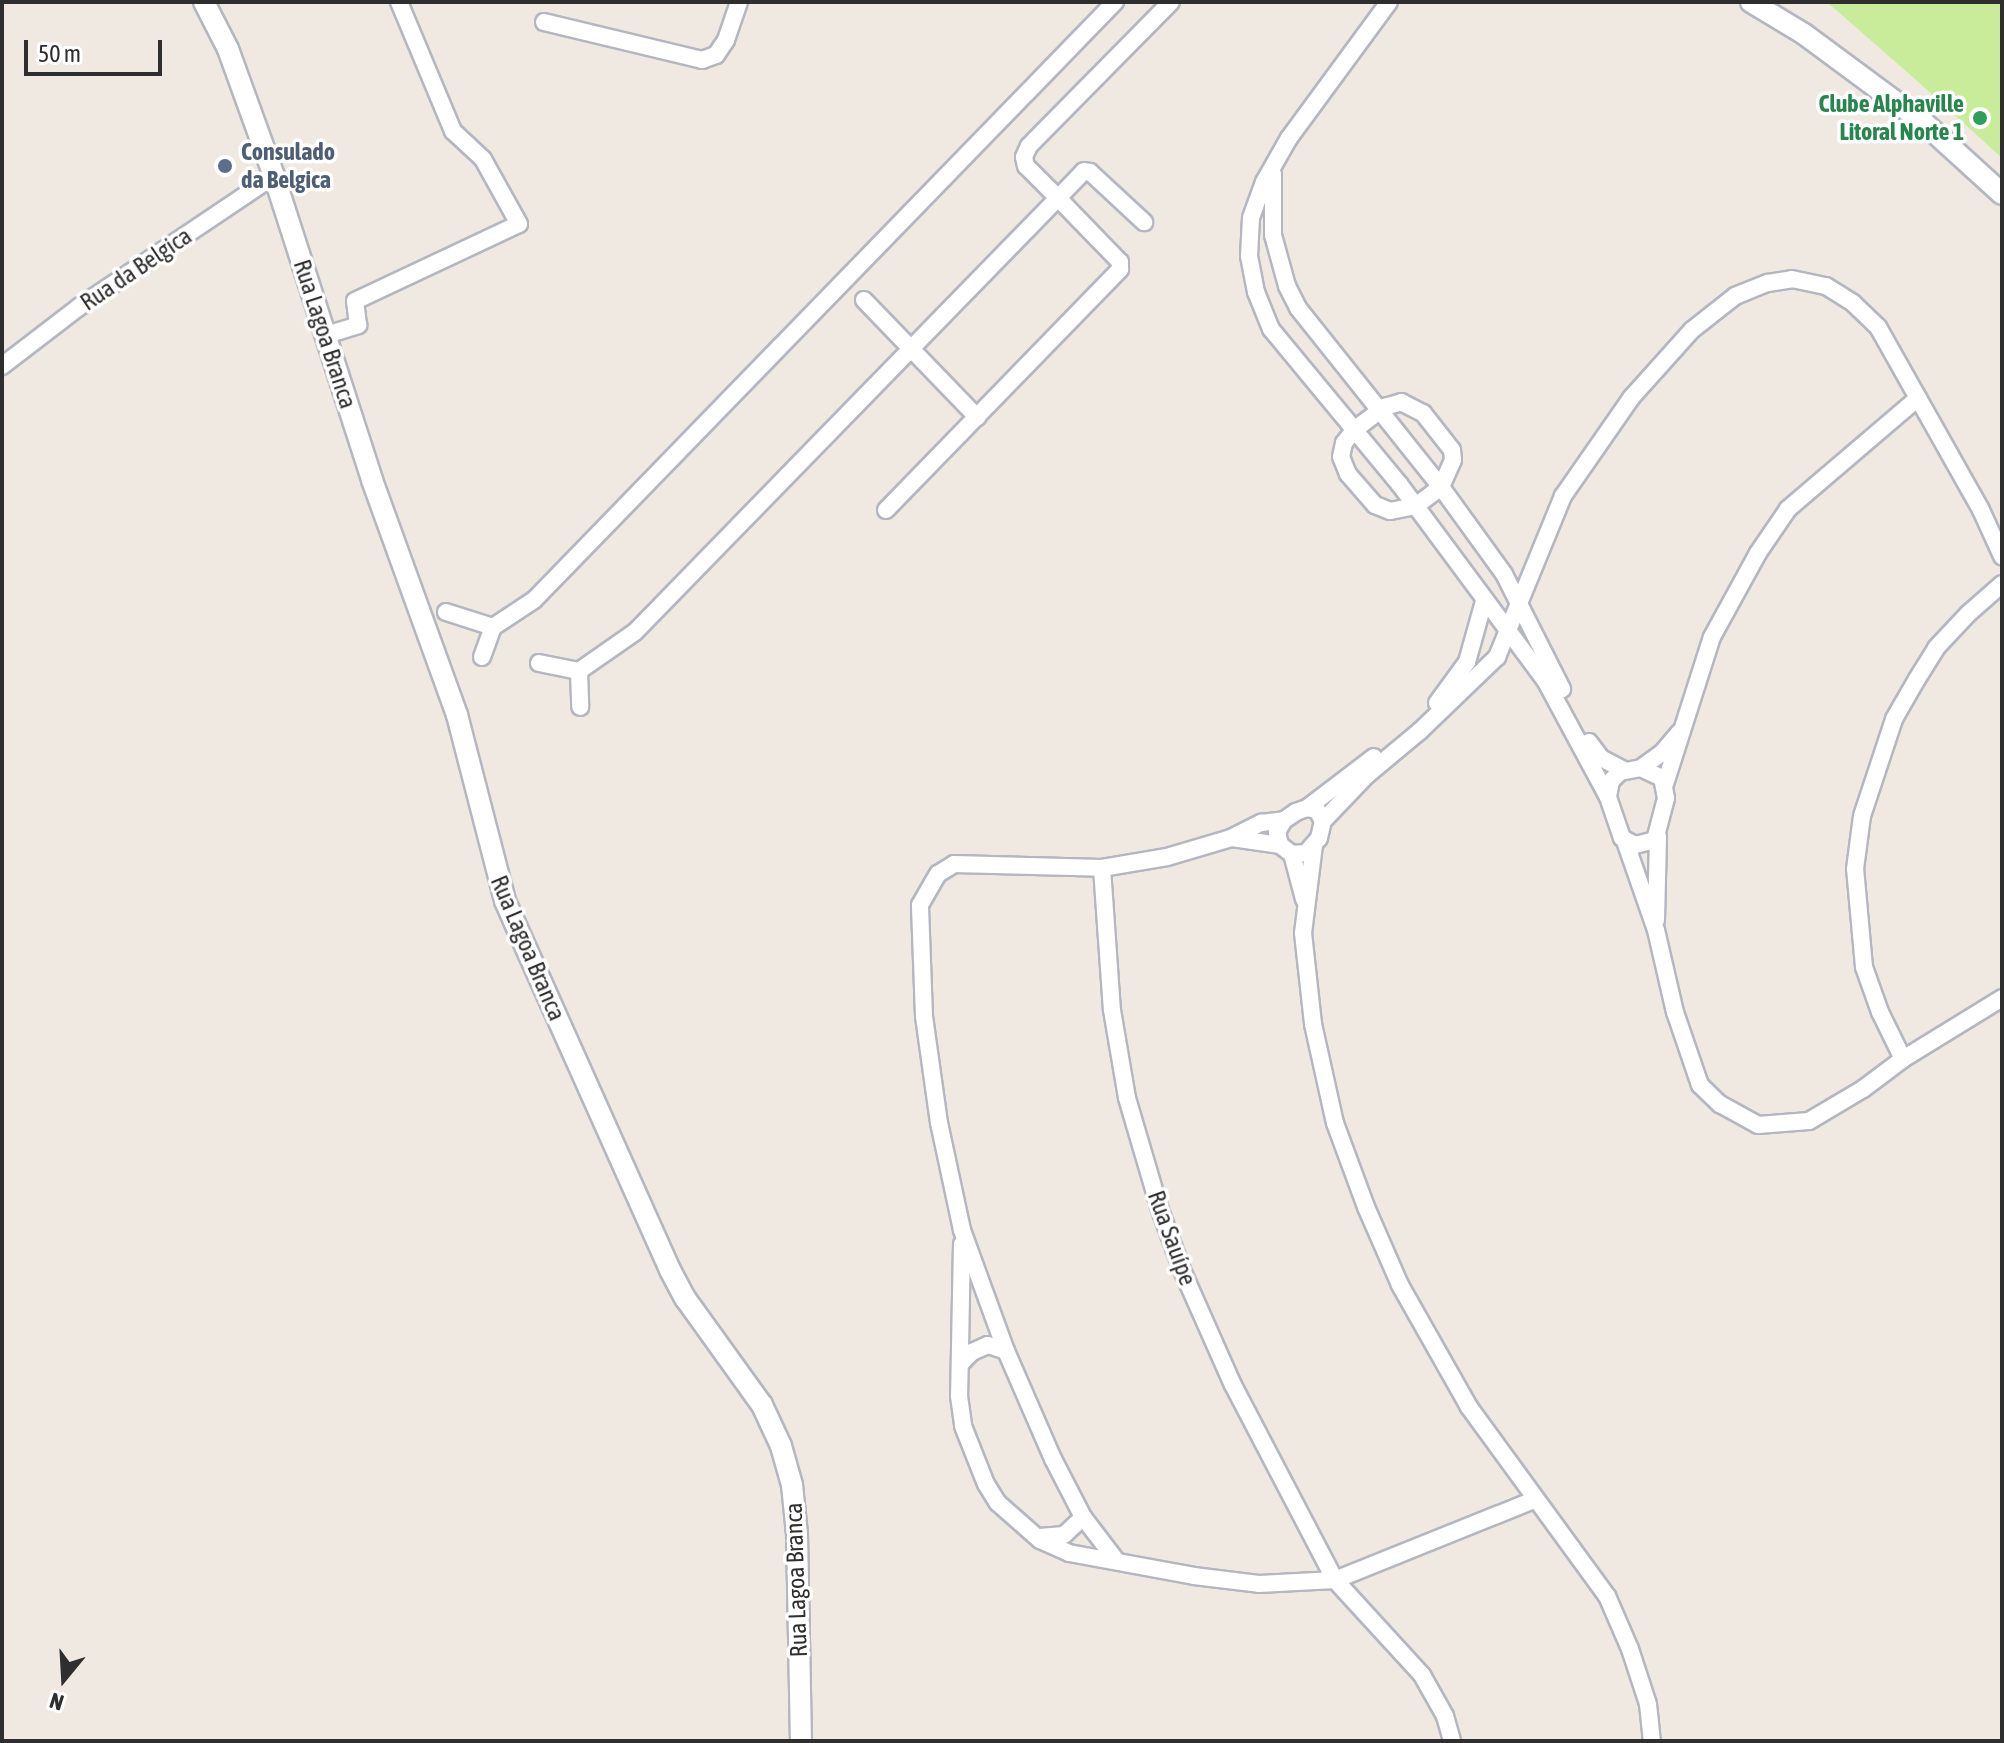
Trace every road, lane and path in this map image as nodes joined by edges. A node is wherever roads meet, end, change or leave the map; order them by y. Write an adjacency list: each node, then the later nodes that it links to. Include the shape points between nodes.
1 (204, 2): 10 (street, Rua Lagoa Branca, via 228,49)
2 (399, 2): 15 (street, via 453,131 483,159 519,224 355,301 358,325)
3 (739, 2): 8 (street, via 726,40 716,55 702,60)
4 (1115, 2): 32 (street, via 534,600)
5 (1171, 2): 12 (street, via 1029,146 1026,166)
6 (1389, 2): 9 (street)
7 (1751, 2): 11 (street, via 1824,47 1923,122)
8 (544, 22)
9 (1274, 164): 19 (street, via 1273,235 1287,286 1307,321); 21 (street, via 1251,218 1249,256 1256,292 1271,329)
10 (274, 176): 15 (street, Rua Lagoa Branca); 17 (street, Rua da Belgica, via 79,307)
11 (2002, 194)
12 (1058, 198): 13 (street, via 1084,171 1090,172); 16 (street); 20 (street, via 1120,262 1120,269)
13 (1144, 222)
14 (864, 300): 16 (street)
15 (326, 335): 64 (street, Rua Lagoa Branca, via 457,715 505,901 670,1270 762,1405 781,1446 797,1534)
16 (910, 351): 20 (street); 36 (street, via 635,632)
17 (2, 366)
18 (1918, 398): 25 (street, via 1878,327 1826,286 1792,279 1735,296 1692,330 1631,398 1563,496); 26 (street); 39 (street, via 1788,509 1712,637)
19 (1378, 411): 21 (street); 22 (street); 22 (street, via 1401,402 1423,413 1452,450 1451,470)
20 (977, 417): 24 (street)
21 (1354, 430): 23 (street); 23 (street, via 1341,457 1348,474 1383,509)
22 (1441, 487): 23 (street); 27 (street)
23 (1416, 506): 29 (street)
24 (886, 510)
25 (1537, 556): 27 (street); 30 (street)
26 (2002, 556)
27 (1504, 574): 30 (street)
28 (2002, 584): 55 (street, via 1936,648 1917,679 1894,719 1862,816 1855,869 1864,967)
29 (1484, 601): 33 (street); 43 (street, via 1467,662 1450,689 1383,751)
30 (1518, 609): 33 (street); 37 (street)
31 (446, 612): 32 (street)
32 (493, 627): 34 (street)
33 (1510, 632): 37 (street); 45 (street, via 1490,666)
34 (482, 657)
35 (539, 663): 36 (street)
36 (579, 671): 38 (street)
37 (1564, 703): 40 (street, via 1596,754); 42 (street)
38 (580, 707)
39 (1680, 732): 40 (street, via 1662,753); 41 (street)
40 (1633, 769): 41 (street, via 1655,773); 42 (street, via 1611,781)
41 (1665, 784): 46 (street)
42 (1608, 797): 48 (street)
43 (1307, 808): 44 (street); 45 (street, via 1317,810)
44 (1284, 820): 47 (street, via 1261,823); 50 (street, via 1277,832)
45 (1323, 821): 49 (street)
46 (1658, 836): 48 (street, via 1642,844); 53 (street)
47 (1231, 838): 50 (street); 51 (street, via 1167,857)
48 (1625, 841): 53 (street)
49 (1314, 845): 50 (street, via 1306,853); 52 (street)
50 (1286, 850): 52 (street)
51 (1102, 868): 56 (street, via 954,864 938,874 920,905 924,1016); 63 (street, Rua Sauípe, via 1127,1098 1159,1207 1233,1385)
52 (1305, 900): 59 (street, via 1303,933 1313,1024 1335,1123 1366,1207 1426,1335)
53 (1656, 930): 55 (street, via 1700,1085 1739,1118 1758,1125 1809,1121)
54 (2002, 998): 55 (street)
55 (1903, 1059)
56 (962, 1230): 57 (street); 58 (street)
57 (1006, 1351): 58 (street, via 988,1345); 60 (street)
58 (962, 1362): 61 (street, via 963,1426 986,1484 998,1503)
59 (1534, 1500): 63 (street); 66 (street, via 1607,1596 1648,1704)
60 (1083, 1517): 61 (street, via 1064,1535); 62 (street)
61 (1034, 1535): 62 (street, via 1069,1553)
62 (1116, 1560): 63 (street, via 1259,1584)
63 (1335, 1580): 65 (street, Rua Sauípe, via 1422,1675)
64 (801, 1741)
65 (1452, 1741)
66 (1652, 1741)

